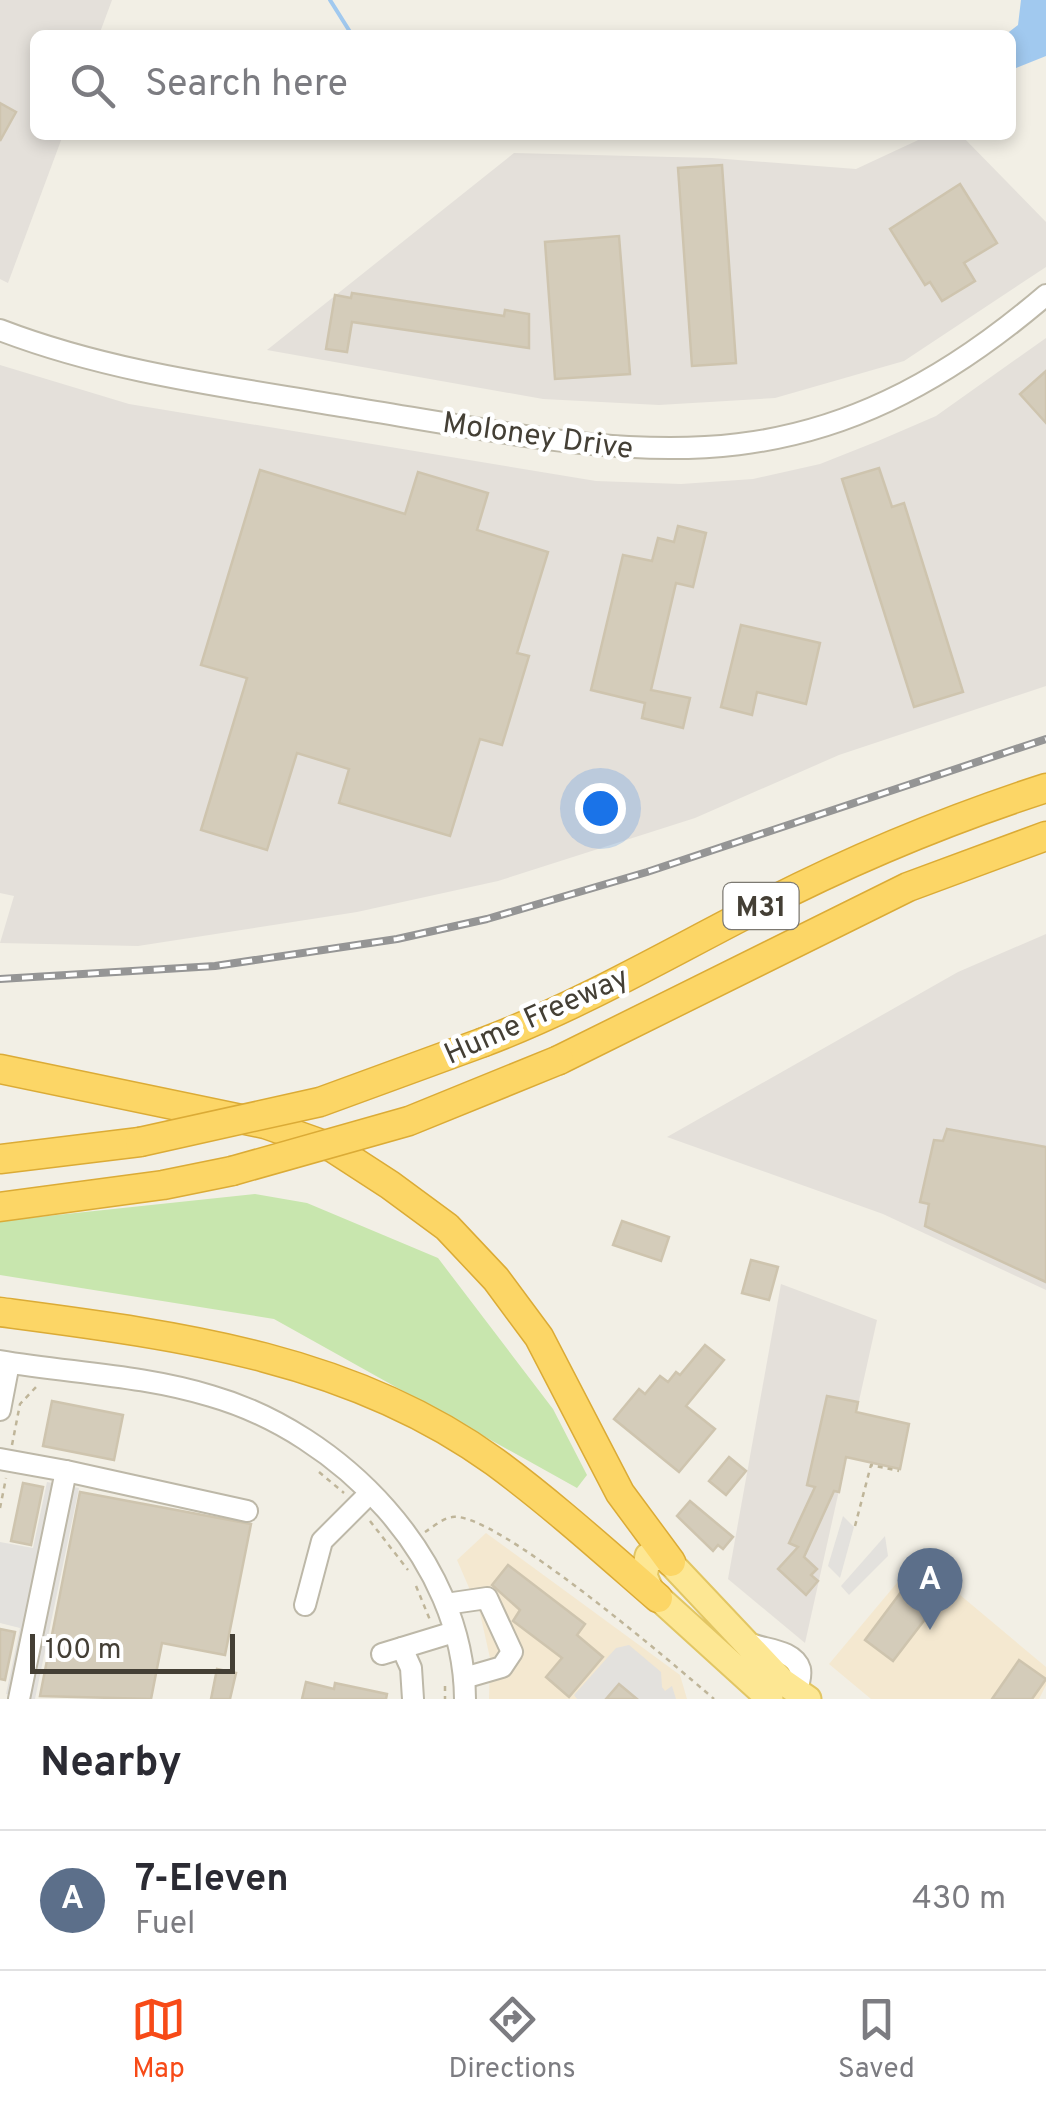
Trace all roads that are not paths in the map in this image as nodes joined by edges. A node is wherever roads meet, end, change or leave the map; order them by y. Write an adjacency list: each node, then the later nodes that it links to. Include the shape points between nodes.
1 (1046, 296): 2 (street, Moloney Drive, via 920,388 810,433 681,451 599,448 136,372)
2 (0, 330)
3 (1046, 788): 6 (highway, Hume Freeway / M31, bridge, via 848,864 484,1042 320,1102 140,1142)
4 (1046, 836): 7 (highway, Hume Freeway / M31, bridge, via 892,894 559,1060 409,1121 314,1152 163,1186)
5 (0, 1069): 15 (highway, via 265,1124 333,1148 390,1184 447,1228 539,1336 620,1492)
6 (0, 1159)
7 (0, 1207)
8 (0, 1312): 16 (highway, via 230,1346 363,1390 493,1461)
9 (4, 1362): 10 (street); 13 (street, via 142,1379 213,1396 276,1422 340,1466)
10 (0, 1410)
11 (5, 1459): 12 (street)
12 (66, 1471): 14 (street); 22 (street)
13 (363, 1500): 17 (street, via 322,1541); 18 (street, via 411,1540)
14 (247, 1511)
15 (671, 1562): 16 (main road, via 656,1554 646,1559 645,1579); 21 (main road)
16 (658, 1598): 24 (main road)
17 (305, 1604)
18 (446, 1604): 19 (street); 20 (street, via 487,1598 512,1652 502,1667)
19 (445, 1634): 20 (street); 23 (street, via 392,1651 410,1668)
20 (458, 1686)
21 (803, 1696)
22 (19, 1699)
23 (413, 1699)
24 (770, 1699)

